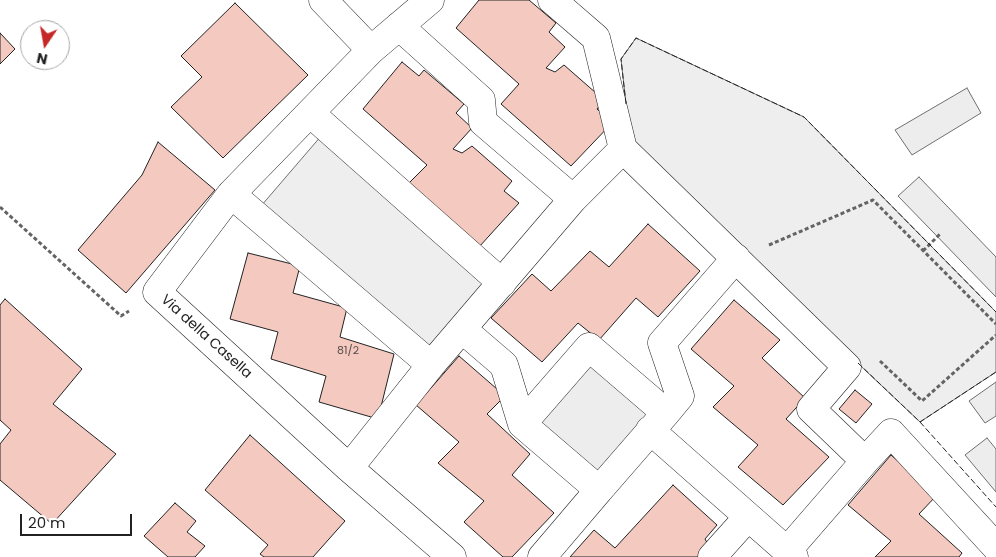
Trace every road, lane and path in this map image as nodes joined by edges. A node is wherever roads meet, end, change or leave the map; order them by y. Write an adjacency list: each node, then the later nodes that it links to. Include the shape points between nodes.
1 (323, 0): 5 (street)
2 (430, 0): 4 (street, Via della Casella)
3 (552, 0): 7 (street, via 596,38)
4 (399, 26): 5 (street, Via della Casella); 9 (street, via 481,100 483,122)
5 (372, 50): 6 (street, Via della Casella)
6 (310, 113): 8 (street, Via della Casella); 15 (street)
7 (623, 149): 9 (street); 14 (street)
8 (230, 194): 16 (street, Via della Casella); 21 (street)
9 (573, 199): 15 (street)
10 (0, 208): 16 (path, via 121,316)
11 (942, 233): 13 (path)
12 (762, 247): 13 (path, via 873,200)
13 (923, 251): 17 (path)
14 (736, 258): 22 (street, via 662,343 680,396); 24 (street, via 847,367 810,409)
15 (502, 283): 18 (street)
16 (157, 292): 25 (street, Via della Casella)
17 (996, 324)
18 (462, 329): 21 (street); 23 (street, via 504,365)
19 (996, 335): 20 (path, via 922,402)
20 (874, 355)
21 (431, 365): 25 (street)
22 (658, 422): 23 (street, via 589,347); 26 (street); 27 (street)
23 (522, 424): 26 (street)
24 (865, 461): 28 (street, via 891,434); 29 (street)
25 (349, 468): 30 (street, Via della Casella)
26 (599, 490): 31 (street)
27 (748, 517): 29 (street); 32 (street)
28 (996, 547)
29 (790, 554)
30 (452, 557)
31 (542, 557)
32 (712, 557)

